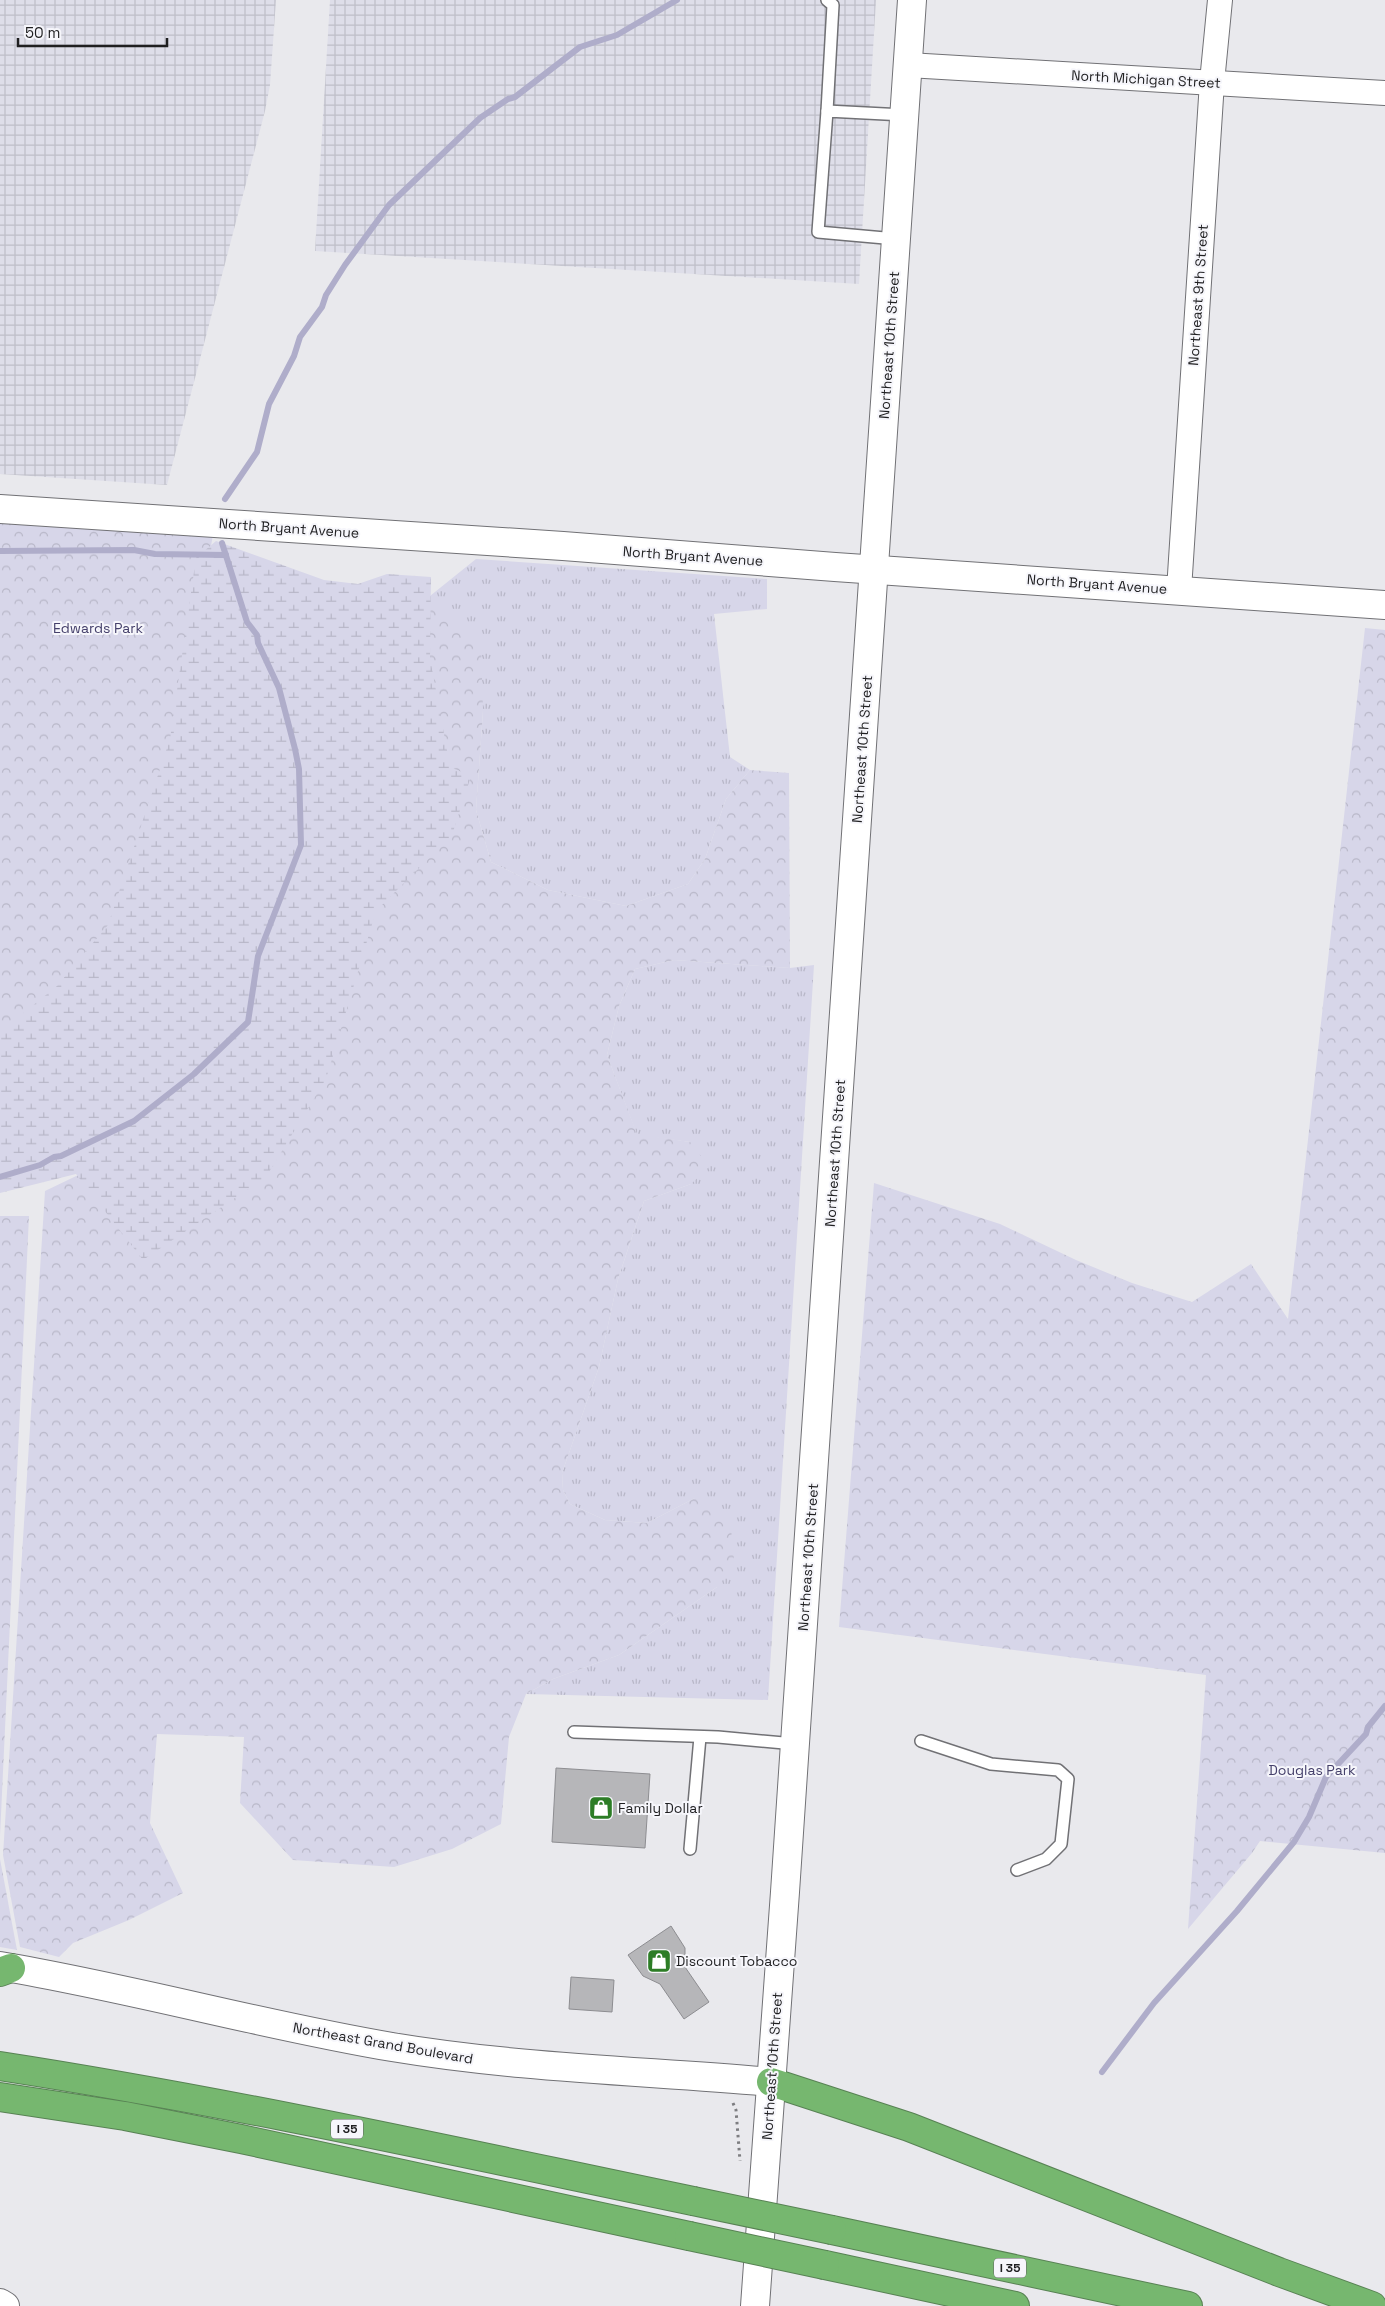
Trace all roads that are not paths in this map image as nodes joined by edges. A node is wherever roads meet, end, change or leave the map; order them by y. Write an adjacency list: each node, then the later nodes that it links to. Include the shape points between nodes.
1 (826, 0): 7 (lane, via 833,5)
2 (912, 0): 4 (main road, Northeast 10th Street)
3 (1220, 0): 5 (street, Northeast 9th Street)
4 (908, 65): 5 (street, North Michigan Street); 8 (main road, Northeast 10th Street)
5 (1212, 82): 6 (street, North Michigan Street); 12 (street, Northeast 9th Street)
6 (1385, 93)
7 (827, 111): 8 (lane); 9 (lane, via 818,232)
8 (904, 116): 9 (main road, Northeast 10th Street)
9 (896, 239): 11 (main road, Northeast 10th Street)
10 (0, 509): 11 (main road, North Bryant Avenue)
11 (875, 570): 12 (main road, North Bryant Avenue); 17 (main road, Northeast 10th Street)
12 (1179, 590): 13 (main road, North Bryant Avenue)
13 (1385, 605)
14 (574, 1732): 15 (lane)
15 (700, 1737): 17 (lane); 18 (lane)
16 (921, 1741): 19 (lane, via 991,1764 1058,1770 1068,1779 1061,1844 1046,1858)
17 (795, 1744): 22 (main road, Northeast 10th Street)
18 (690, 1849)
19 (1018, 1870)
20 (4, 1969): 22 (main road, Northeast Grand Boulevard, via 296,2028 485,2061)
21 (0, 2066): 28 (highway, I 35, bridge, via 134,2086 261,2111)
22 (771, 2082): 26 (main road, Northeast 10th Street); 29 (highway, via 909,2127)
23 (0, 2097): 27 (highway, I 35, bridge, via 125,2116 242,2139)
24 (0, 2303): 25 (main road)
25 (6, 2306)
26 (755, 2306)
27 (1015, 2306)
28 (1188, 2306)
29 (1372, 2306)

